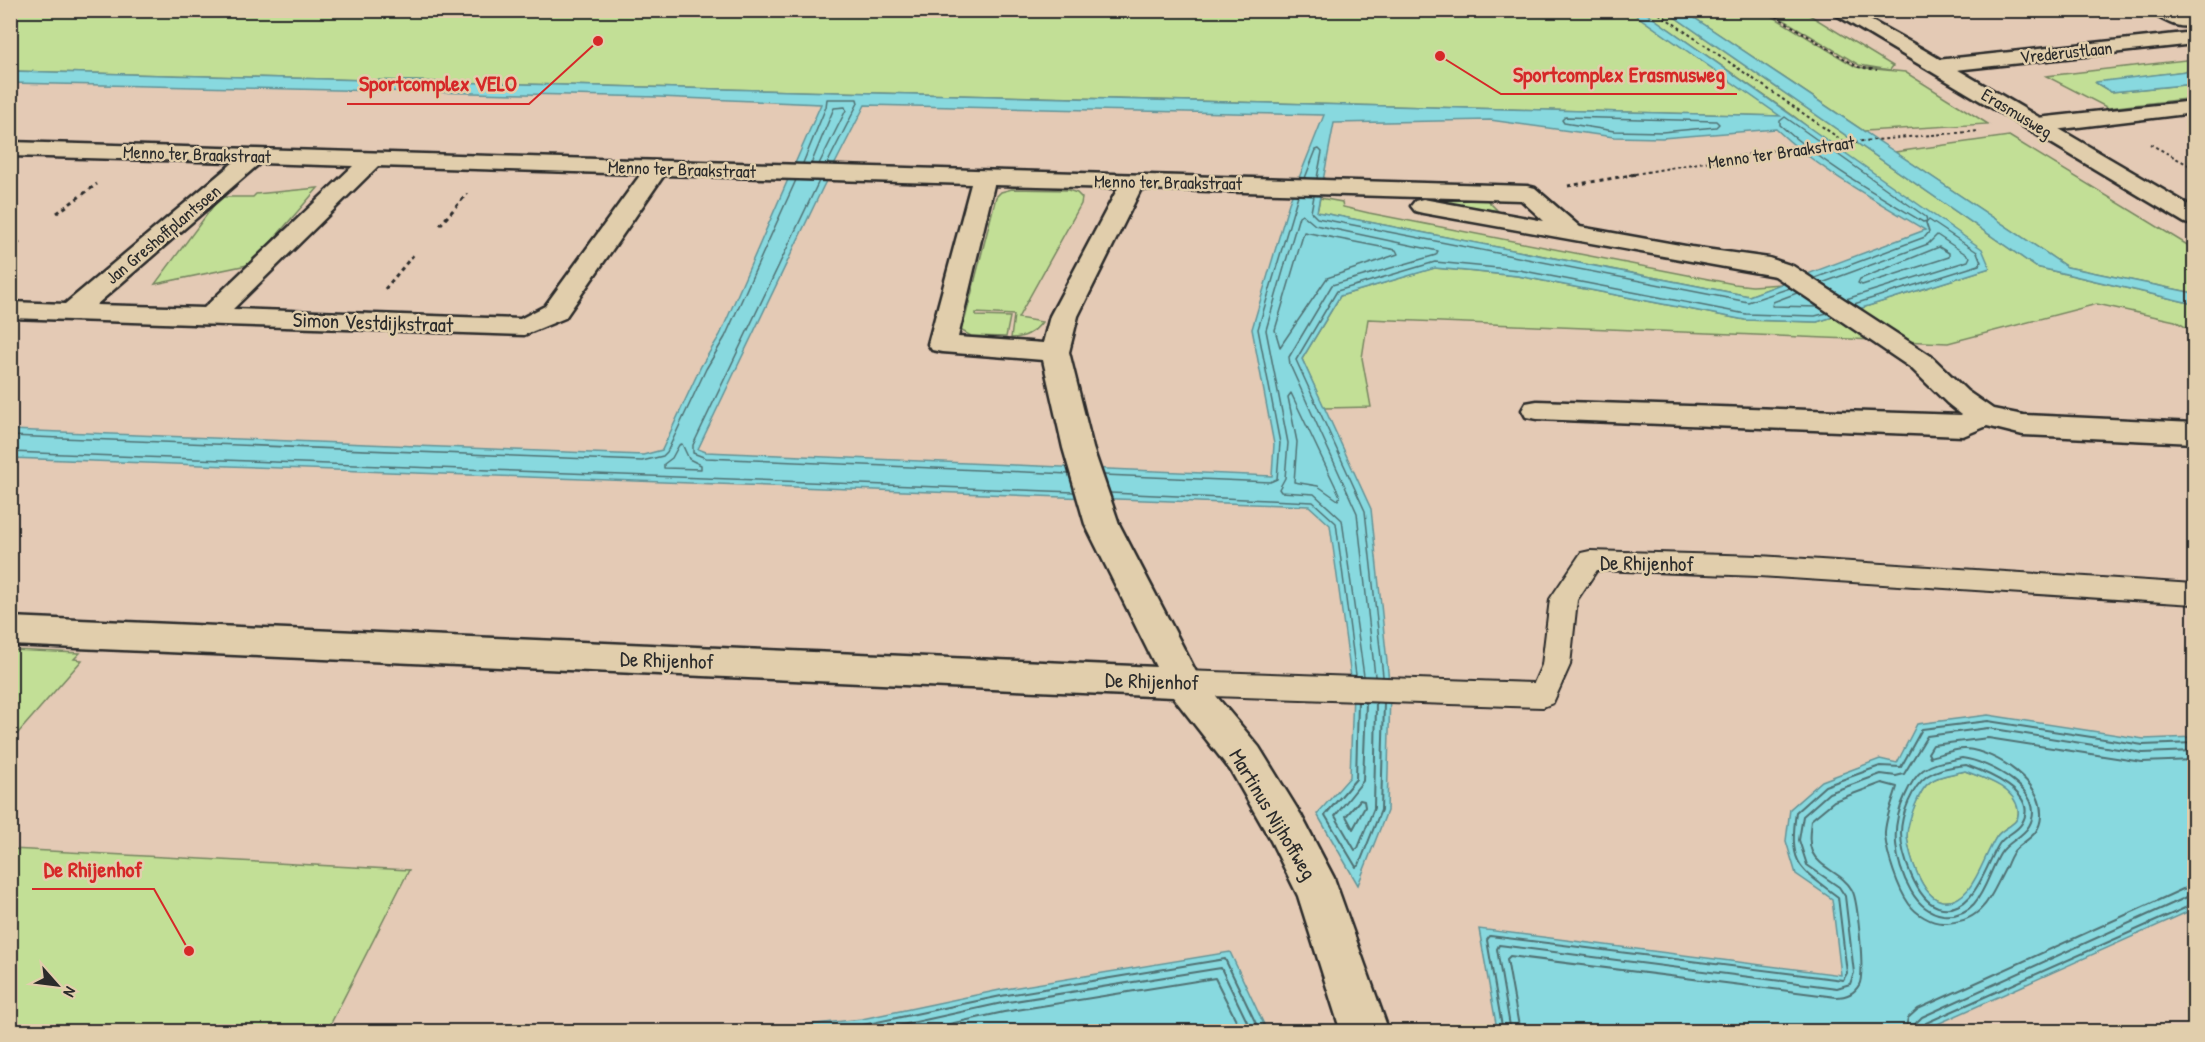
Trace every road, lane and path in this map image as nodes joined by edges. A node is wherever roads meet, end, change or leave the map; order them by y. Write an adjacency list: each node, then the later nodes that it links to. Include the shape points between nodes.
1 (1654, 10): 11 (path)
2 (1837, 10): 7 (street, Erasmusweg)
3 (1876, 10): 6 (street, Erasmusweg)
4 (2159, 10): 5 (street)
5 (2189, 30): 6 (street, Vrederustlaan)
6 (1964, 63): 7 (street, Vrederustlaan); 9 (street, Erasmusweg)
7 (1937, 66): 10 (street, Erasmusweg)
8 (2194, 107): 9 (street)
9 (2066, 121): 10 (street); 22 (street, Erasmusweg)
10 (2037, 125): 11 (path, Menno ter Braakstraat); 24 (street, Erasmusweg)
11 (1844, 142): 21 (path, Menno ter Braakstraat, via 1792,147)
12 (10, 149): 13 (street, Menno ter Braakstraat)
13 (255, 156): 14 (street, Menno ter Braakstraat); 32 (street, Jan Greshoffplantsoen)
14 (372, 160): 15 (street, Menno ter Braakstraat); 33 (street)
15 (657, 168): 16 (street, Menno ter Braakstraat); 33 (street, Simon Vestdijkstraat, via 555,312 524,327)
16 (984, 177): 18 (street, Menno ter Braakstraat); 34 (street, via 942,344)
17 (105, 178): 23 (path)
18 (1133, 182): 19 (street, Menno ter Braakstraat); 34 (street, via 1064,316)
19 (1348, 188): 21 (street, Menno ter Braakstraat); 26 (street, Menno ter Braakstraat, via 1413,205)
20 (470, 191): 25 (path)
21 (1527, 193): 26 (street)
22 (2194, 194)
23 (57, 213)
24 (2194, 218)
25 (440, 225)
26 (1572, 233): 36 (street, Menno ter Braakstraat, via 1784,271 1922,363)
27 (21, 241): 28 (path)
28 (10, 249)
29 (414, 254): 30 (path)
30 (378, 297)
31 (10, 310): 32 (street, Simon Vestdijkstraat)
32 (71, 312): 33 (street, Simon Vestdijkstraat)
33 (210, 317)
34 (1055, 352): 40 (street, Martinus Nijhoffweg, via 1102,524)
35 (1537, 410): 36 (street, via 1963,426)
36 (1983, 416): 37 (street, Menno ter Braakstraat, via 2023,425)
37 (2194, 433)
38 (2194, 594): 40 (lane, De Rhijenhof, via 1759,566 1590,560 1564,598 1556,665 1543,695)
39 (10, 631): 40 (street, De Rhijenhof)
40 (1183, 683): 41 (street, Martinus Nijhoffweg, via 1245,759 1286,828 1319,892)
41 (1365, 1032)

